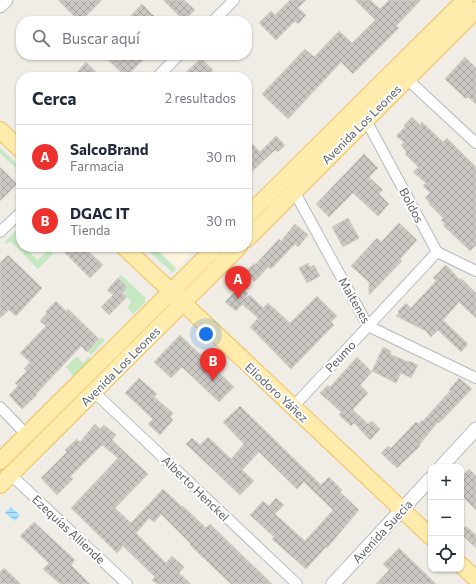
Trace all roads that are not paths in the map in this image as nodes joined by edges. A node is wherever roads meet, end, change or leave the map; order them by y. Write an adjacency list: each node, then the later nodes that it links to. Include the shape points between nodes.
1 (6, 0): 4 (street)
2 (234, 0): 6 (street)
3 (465, 0): 15 (main road, Avenida Los Leones)
4 (0, 6)
5 (476, 10): 9 (main road, Avenida Los Leones)
6 (218, 16)
7 (174, 60): 8 (street)
8 (162, 72)
9 (408, 79): 10 (main road, Avenida Los Leones); 12 (street)
10 (366, 120): 14 (main road, Avenida Los Leones); 22 (street, Boldos)
11 (0, 130): 13 (main road)
12 (476, 143)
13 (16, 145)
14 (294, 191): 18 (main road, Avenida Los Leones); 26 (street, Maitenes)
15 (252, 211)
16 (16, 217): 17 (street)
17 (0, 232)
18 (252, 233)
19 (129, 252): 24 (main road, Eliodoro Yáñez)
20 (211, 252): 24 (main road, Avenida Los Leones)
21 (234, 252): 25 (main road, Avenida Los Leones)
22 (438, 252): 23 (street); 26 (street, Peumo)
23 (476, 271)
24 (172, 292): 25 (main road, Eliodoro Yáñez); 32 (main road, Avenida Los Leones)
25 (184, 303): 28 (main road, Avenida Los Leones); 29 (main road, Eliodoro Yáñez)
26 (368, 326): 27 (street, Maitenes); 29 (street, Peumo)
27 (476, 378)
28 (94, 392): 35 (main road, Avenida Los Leones); 42 (street, Alberto Henckel)
29 (293, 406): 37 (main road, Eliodoro Yáñez)
30 (0, 407): 32 (street)
31 (476, 429): 34 (street)
32 (27, 435): 33 (main road, Avenida Los Leones)
33 (0, 461)
34 (444, 464)
35 (5, 480): 41 (street, Ezequías Alliende)
36 (428, 481): 37 (street, Avenida Suecia)
37 (402, 510): 38 (main road, Eliodoro Yáñez); 43 (street, Avenida Suecia)
38 (430, 536)
39 (464, 568): 40 (main road)
40 (476, 579)
41 (127, 584)
42 (297, 584)
43 (333, 584)

